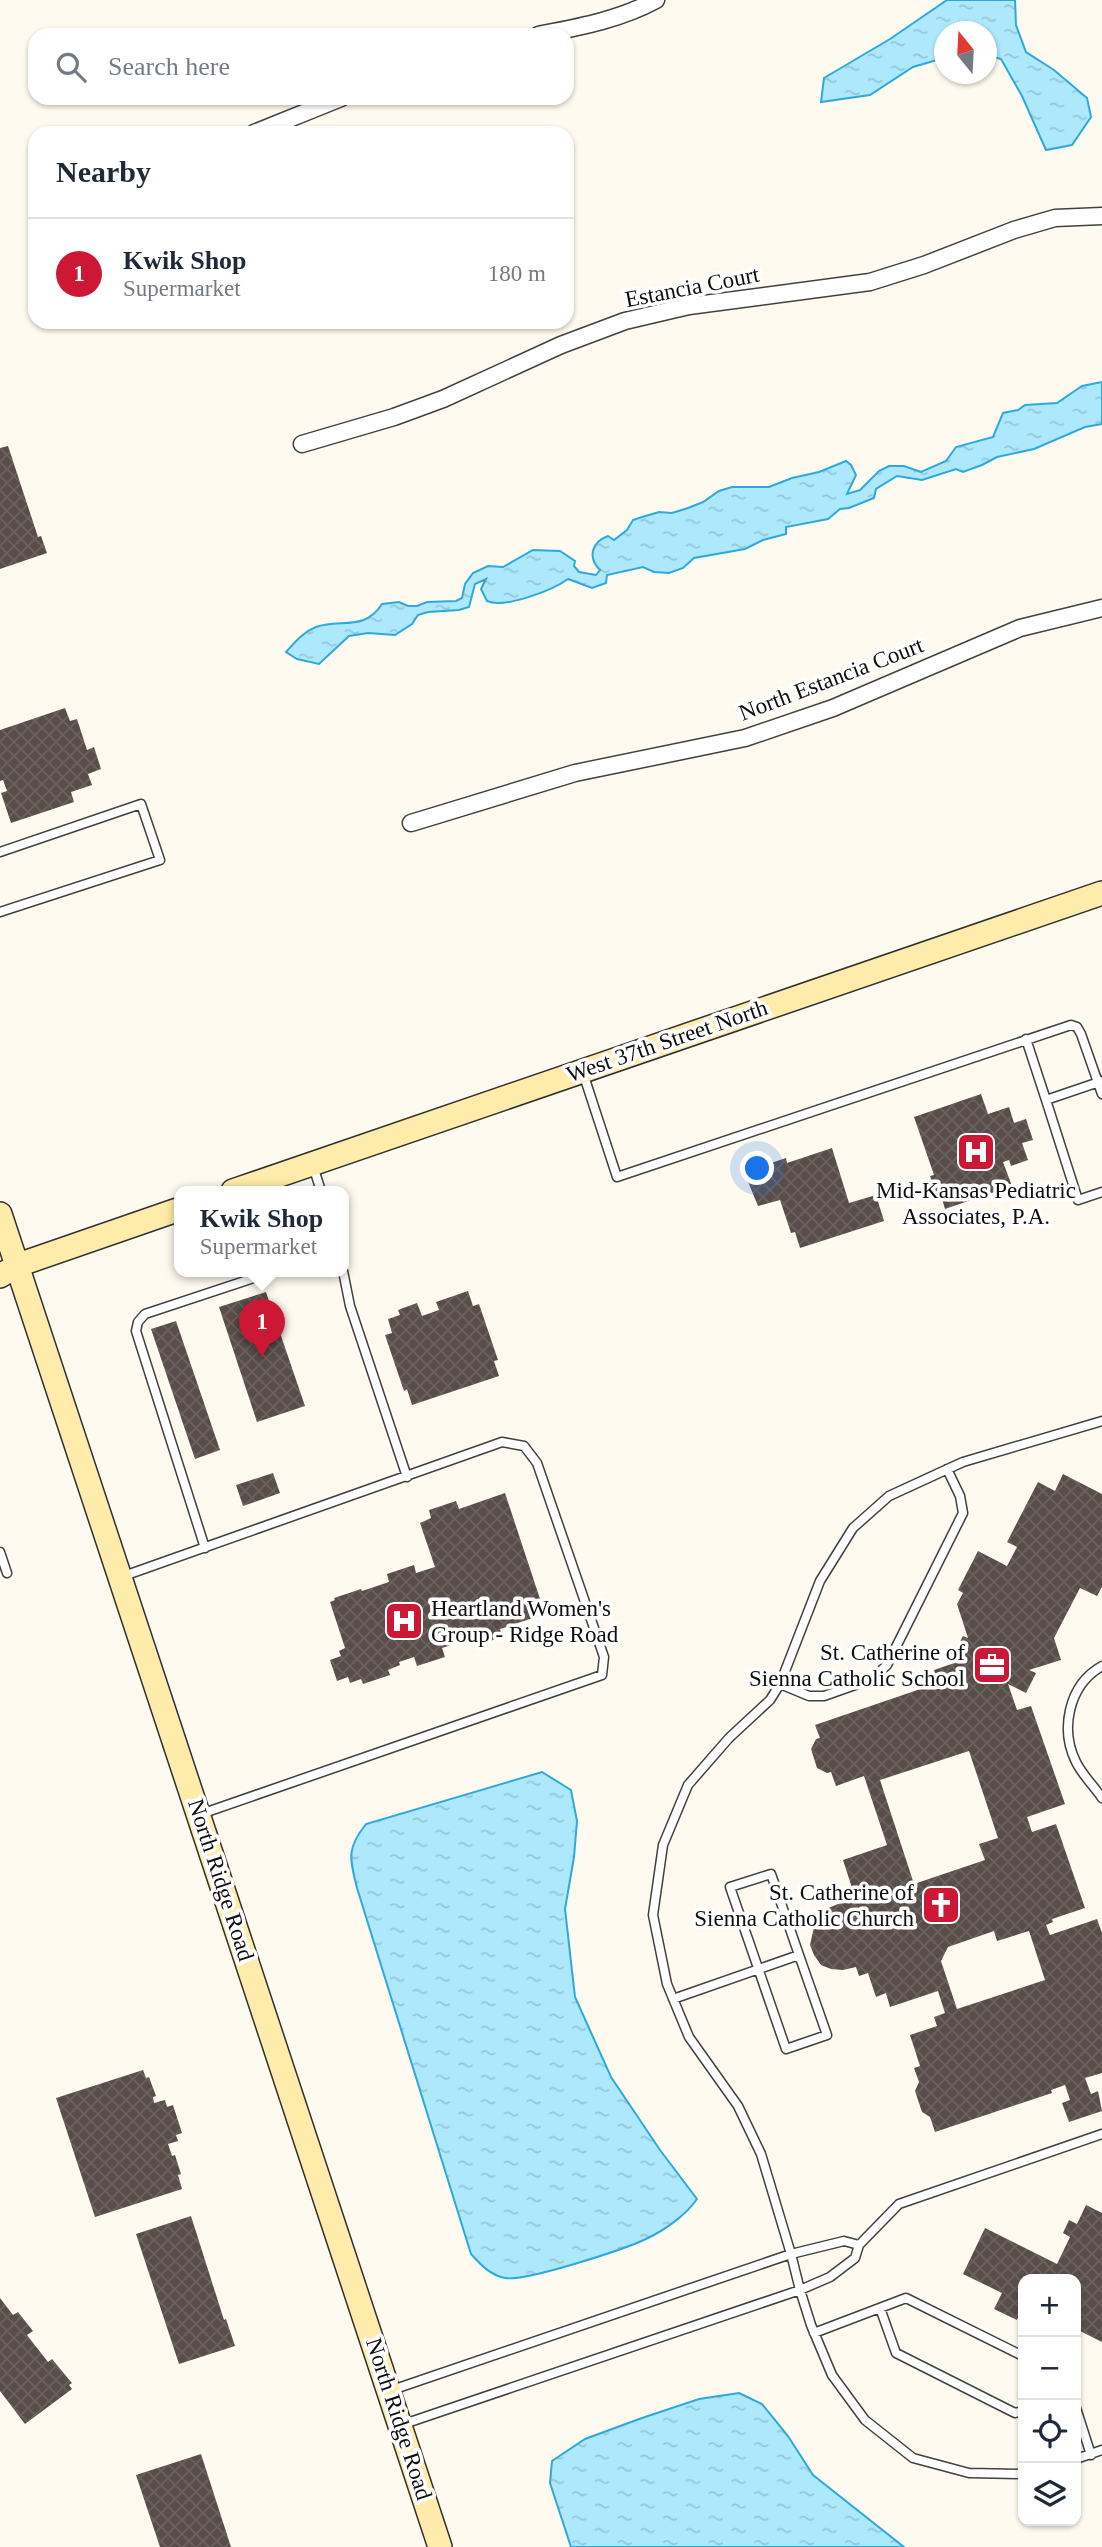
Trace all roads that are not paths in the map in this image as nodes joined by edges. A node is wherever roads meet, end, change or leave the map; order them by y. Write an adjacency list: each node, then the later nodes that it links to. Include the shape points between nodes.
1 (656, 0): 2 (street, via 633,13)
2 (574, 28)
3 (324, 105): 4 (street)
4 (271, 126)
5 (1102, 216): 6 (street, Estancia Court, via 1055,218 870,282 689,306 625,321 443,399)
6 (302, 444)
7 (1102, 608): 8 (street, North Estancia Court, via 1020,628 833,708 745,738 575,773)
8 (411, 823)
9 (0, 852): 11 (lane, via 141,804 160,860)
10 (1102, 893): 13 (main road, West 37th Street North)
11 (0, 912)
12 (1026, 1039): 13 (lane, via 618,1177); 14 (lane, via 1065,1026 1077,1027); 16 (lane)
13 (582, 1070): 17 (main road, West 37th Street North)
14 (1100, 1082): 15 (lane); 16 (lane)
15 (1102, 1094)
16 (1046, 1100): 20 (lane, via 1078,1200)
17 (312, 1164): 18 (main road, West 37th Street North); 19 (lane)
18 (248, 1186)
19 (319, 1186)
20 (1102, 1192)
21 (174, 1211): 23 (main road)
22 (0, 1214): 23 (main road, North Ridge Road)
23 (6, 1269): 32 (main road, North Ridge Road)
24 (257, 1277): 29 (lane, via 145,1314 136,1331)
25 (344, 1277): 28 (lane)
26 (1102, 1421): 27 (lane)
27 (947, 1469): 34 (lane, via 889,1496 853,1528 821,1581); 34 (lane, via 963,1513 887,1665 872,1679 824,1696 809,1696)
28 (407, 1477): 29 (lane); 36 (lane, via 502,1442 524,1446 537,1462 601,1648 602,1675)
29 (205, 1548): 32 (lane)
30 (0, 1552): 31 (lane)
31 (7, 1573)
32 (121, 1577): 36 (main road, North Ridge Road)
33 (1102, 1666): 35 (lane, via 1080,1686 1071,1706 1068,1733 1077,1765)
34 (780, 1684): 39 (lane, via 688,1785 663,1845 653,1915)
35 (1102, 1798)
36 (199, 1814): 47 (main road, North Ridge Road)
37 (799, 1955): 38 (lane); 38 (lane, via 827,2035 786,2049); 38 (lane, via 771,1874 730,1887)
38 (758, 1970): 39 (lane)
39 (673, 1999): 42 (lane, via 689,2038 738,2106 761,2154)
40 (1102, 2134): 41 (lane, via 900,2204)
41 (859, 2245): 42 (lane, via 844,2241); 43 (lane, via 855,2258 830,2277)
42 (791, 2254): 43 (lane); 47 (lane)
43 (800, 2290): 45 (lane); 50 (lane)
44 (880, 2308): 45 (lane); 46 (lane, via 906,2298); 48 (lane, via 896,2353)
45 (814, 2333): 54 (lane, via 832,2375 865,2420 913,2458 969,2473)
46 (1018, 2354)
47 (389, 2391): 50 (main road, North Ridge Road)
48 (1018, 2412)
49 (1081, 2424): 52 (lane)
50 (401, 2425): 55 (main road, North Ridge Road)
51 (1102, 2450): 52 (lane)
52 (1091, 2455): 53 (lane)
53 (1081, 2458)
54 (1018, 2474)
55 (440, 2547)

